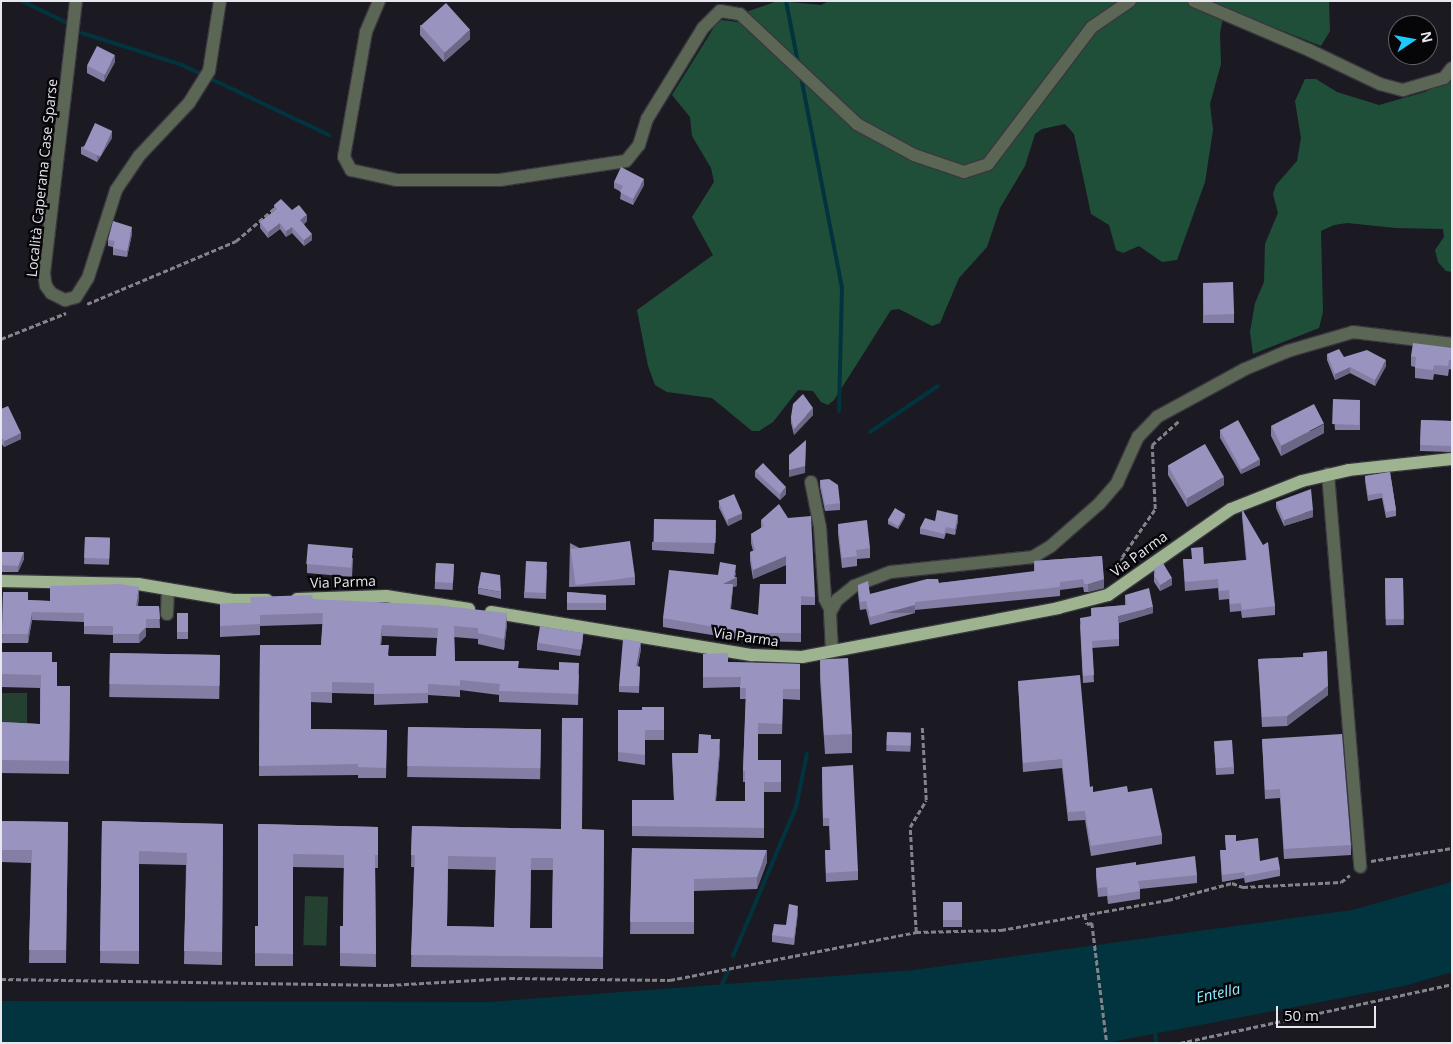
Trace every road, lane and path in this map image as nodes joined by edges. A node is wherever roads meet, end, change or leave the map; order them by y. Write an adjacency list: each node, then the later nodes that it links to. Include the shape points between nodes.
1 (76, 1): 2 (street, Località Caperana Case Sparse, via 44,274 51,293 65,300 76,297 88,278 116,190 139,156 189,103 209,71)
2 (220, 1)
3 (379, 1): 4 (street, via 366,32 344,157 351,170 396,180 500,180 626,161 639,145 647,119 702,28 720,10 740,14 857,124 914,155 964,172 988,164 1092,27)
4 (1130, 1)
5 (1194, 1): 6 (street, via 1380,84 1403,90 1444,78)
6 (1452, 68)
7 (283, 202): 8 (path, via 236,241)
8 (85, 305)
9 (67, 313): 10 (path)
10 (1, 340)
11 (1452, 344): 19 (street, via 1353,332 1288,350 1245,369 1157,417 1138,437 1116,483 1099,504 1051,546 1033,557 891,572 854,586 837,600)
12 (1186, 414): 17 (path, via 1152,445 1155,509 1122,557)
13 (1452, 459): 14 (main road, Via Parma)
14 (1328, 474): 17 (main road, Via Parma, via 1232,509); 24 (street)
15 (811, 482): 19 (street, via 820,527 825,599)
16 (1, 581): 18 (main road, Via Parma, via 138,584)
17 (1121, 587): 21 (main road, Via Parma, via 1108,595 1058,608)
18 (168, 589): 20 (street); 21 (main road, Via Parma, via 253,600 386,596 752,655 782,658)
19 (831, 611): 21 (street)
20 (166, 614)
21 (832, 651)
22 (922, 726): 26 (path, via 926,800 910,827)
23 (1452, 848): 24 (path, via 1368,862)
24 (1360, 867): 25 (path, via 1341,882 1243,887 1232,883 1168,900)
25 (1085, 915): 26 (path, via 1001,930); 29 (path, via 1087,924 1092,923)
26 (916, 932): 27 (path, via 670,980 510,978 389,985)
27 (1, 979)
28 (1452, 984): 30 (path)
29 (1107, 1043)
30 (1180, 1043)

